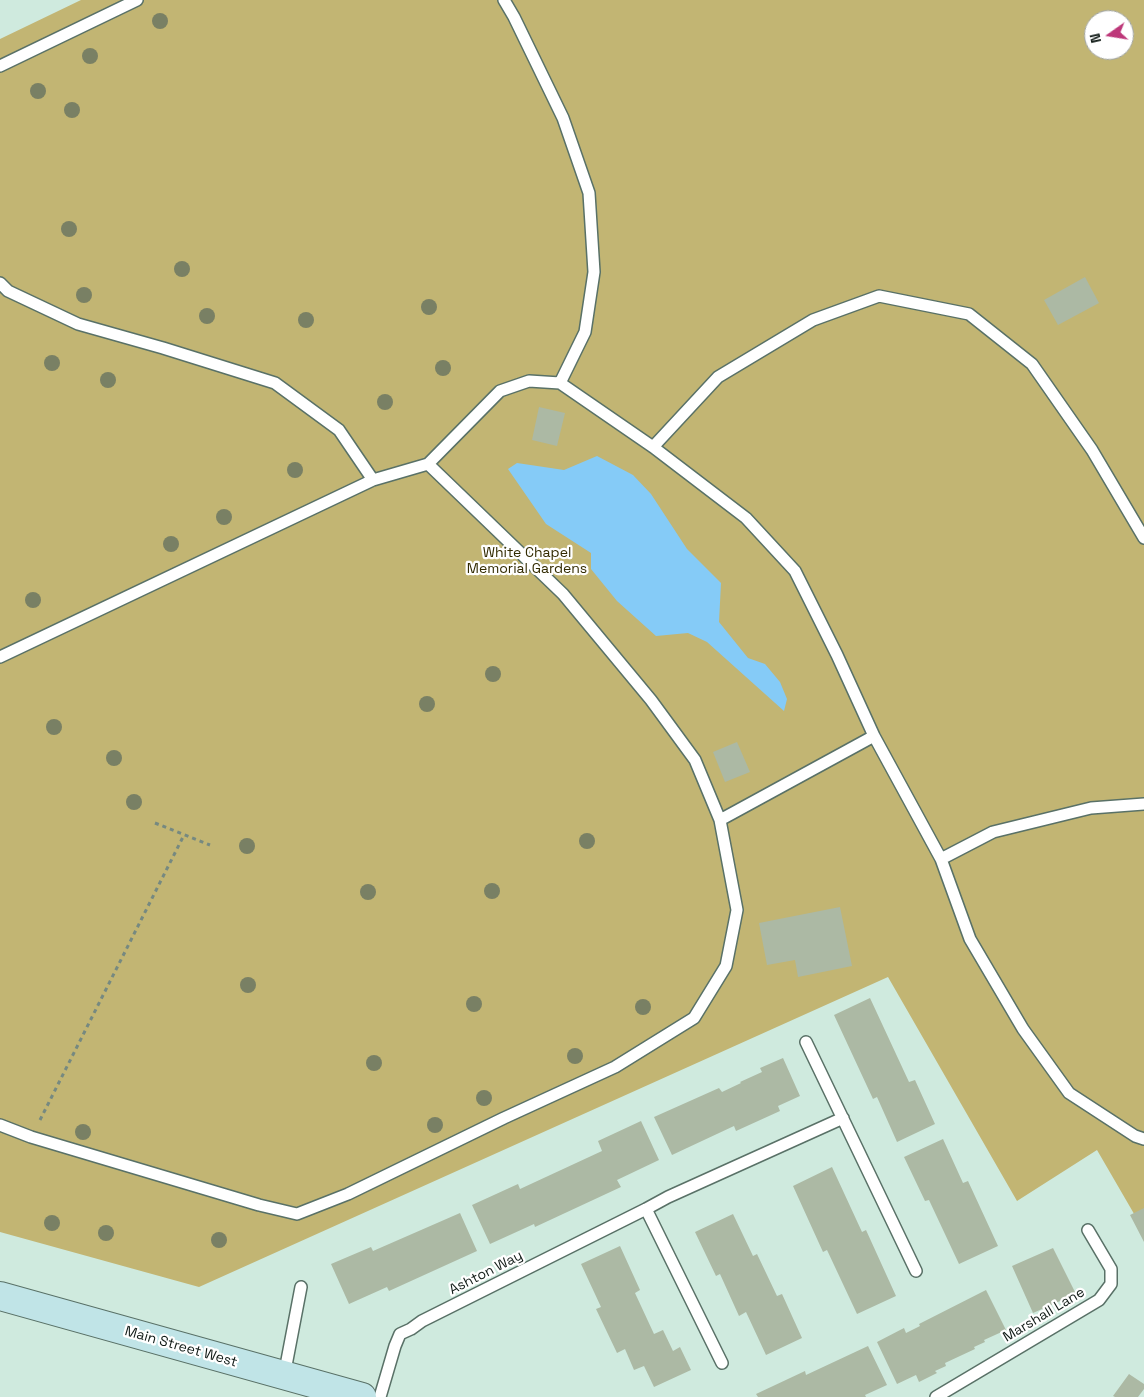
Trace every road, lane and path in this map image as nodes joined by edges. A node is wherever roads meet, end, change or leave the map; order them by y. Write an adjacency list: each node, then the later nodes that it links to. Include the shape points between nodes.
1 (137, 0): 3 (lane)
2 (504, 0): 5 (lane, via 563,118 589,193 594,272 584,332)
3 (0, 66)
4 (0, 283): 8 (lane, via 8,291 78,324 275,383 339,430)
5 (560, 383): 6 (lane); 7 (lane, via 529,380 500,391)
6 (653, 447): 9 (lane, via 718,377 813,320 879,296 969,314 1032,364 1092,450); 11 (lane, via 746,518 795,571)
7 (428, 464): 8 (lane); 13 (lane, via 563,594 652,700 695,760)
8 (373, 480): 10 (lane)
9 (1144, 538)
10 (0, 657)
11 (874, 736): 13 (lane); 17 (lane)
12 (1144, 804): 17 (lane, via 1091,808 993,832)
13 (720, 820): 21 (lane, via 737,910 726,966 694,1018 615,1067 348,1194 297,1214)
14 (155, 823): 15 (path)
15 (184, 835): 16 (path); 21 (path)
16 (210, 845)
17 (941, 859): 22 (lane, via 970,939 1023,1029 1069,1093)
18 (806, 1042): 19 (lane)
19 (842, 1118): 23 (lane, Ashton Way); 25 (lane)
20 (0, 1125): 21 (lane)
21 (31, 1137)
22 (1144, 1139)
23 (646, 1209): 28 (lane); 31 (lane, Ashton Way, via 400,1334)
24 (1088, 1230): 32 (lane, Marshall Lane, via 1111,1269 1111,1284 1099,1300)
25 (916, 1271)
26 (301, 1287): 29 (lane)
27 (0, 1296): 29 (main road, Main Street West)
28 (722, 1363)
29 (284, 1376): 30 (main road, Main Street West)
30 (362, 1397)
31 (380, 1397)
32 (936, 1397)

